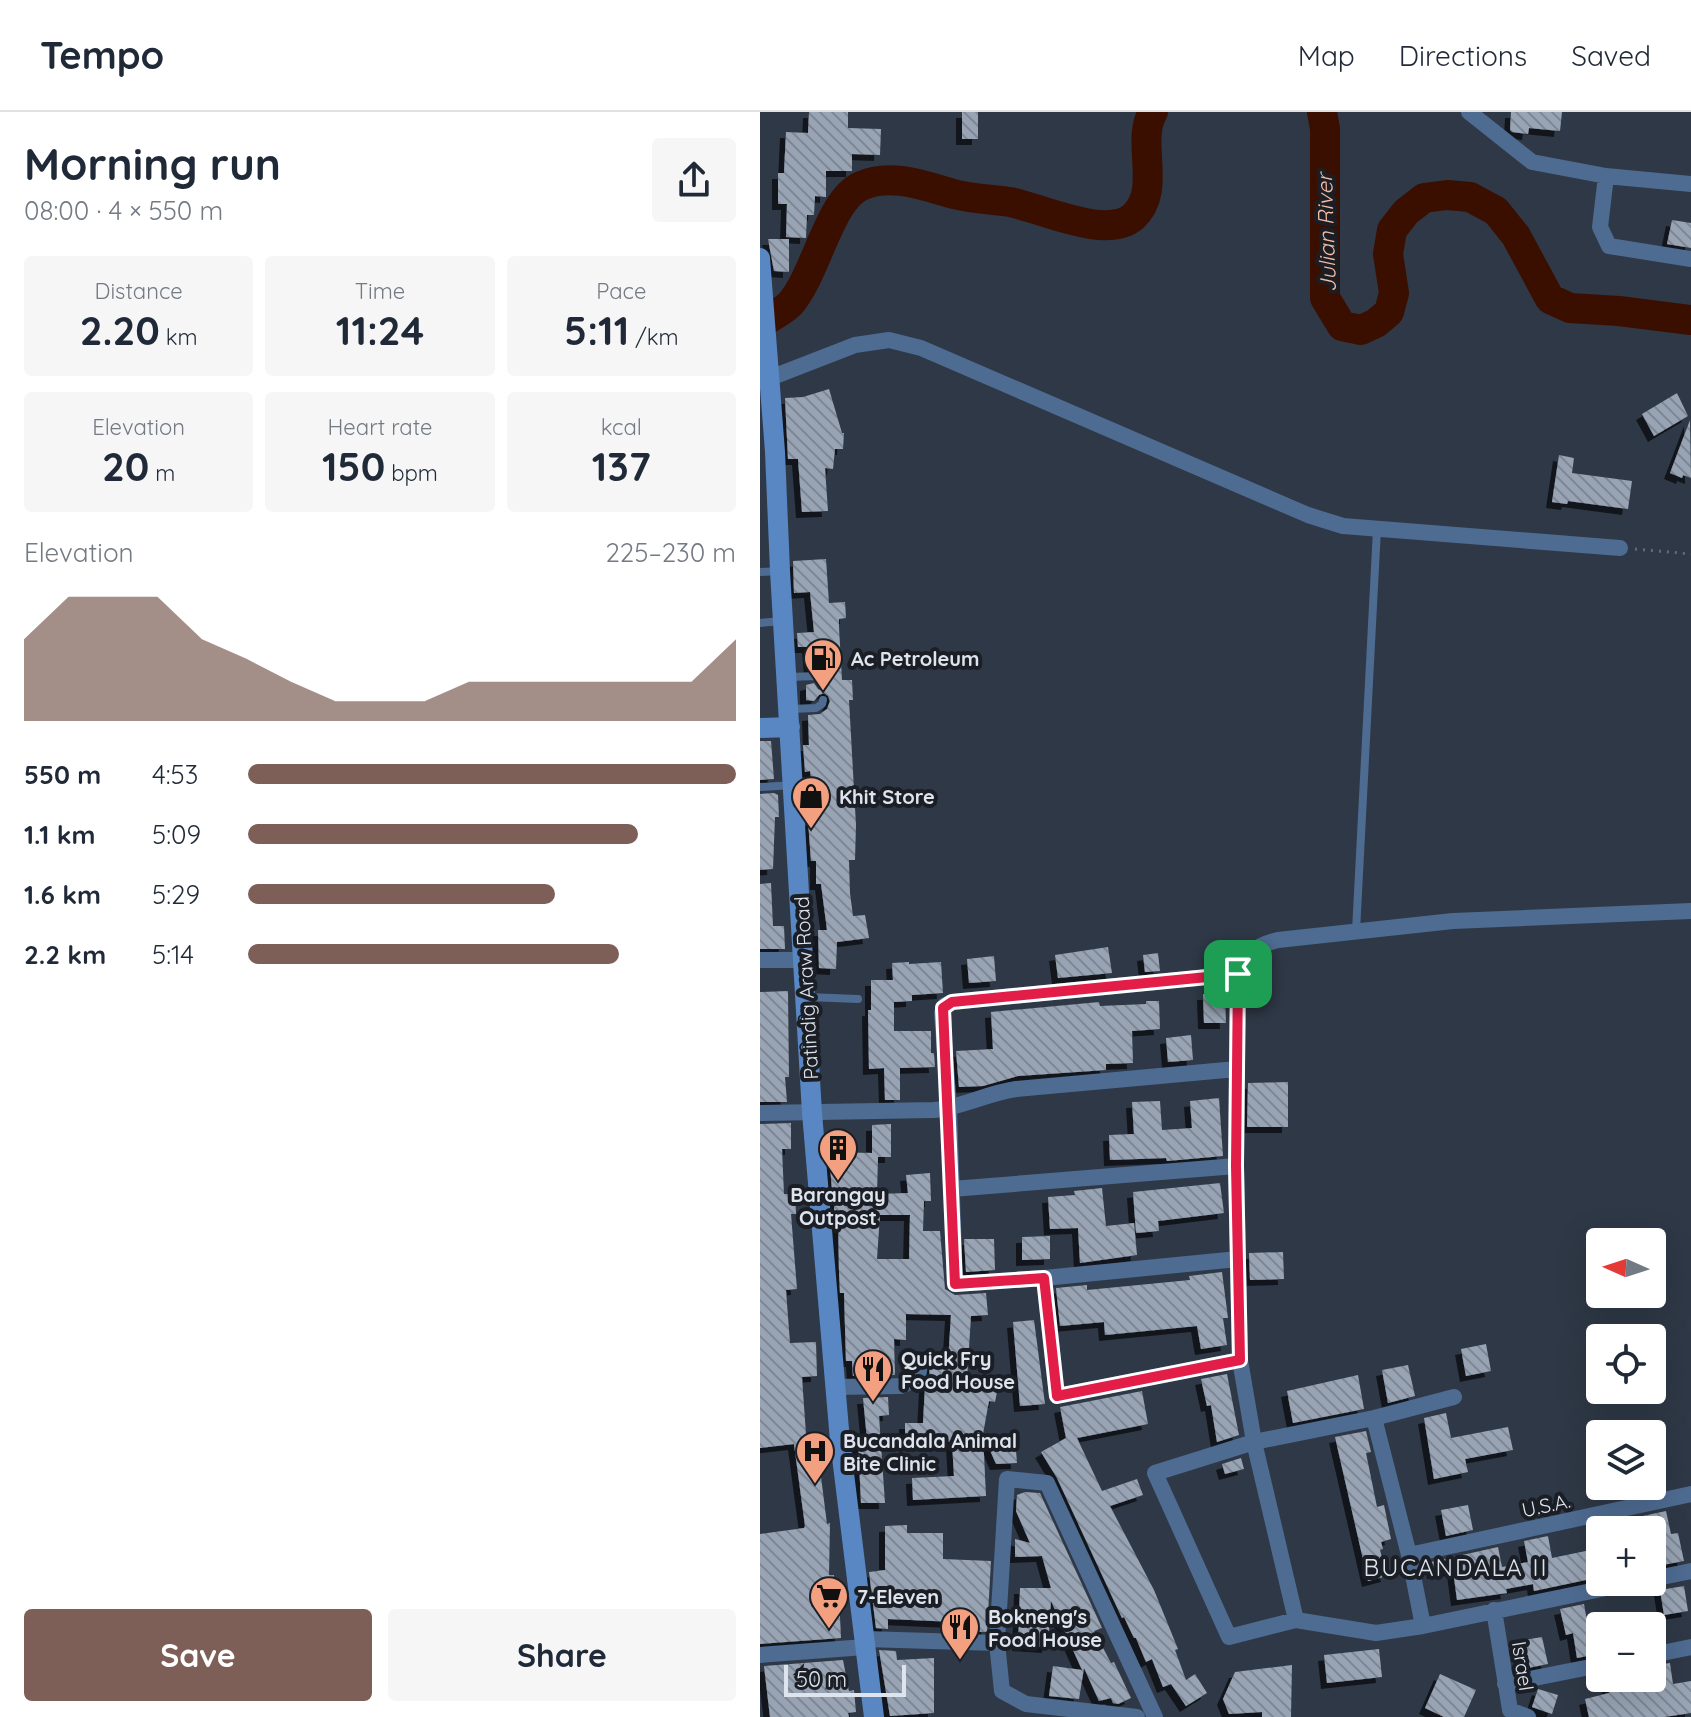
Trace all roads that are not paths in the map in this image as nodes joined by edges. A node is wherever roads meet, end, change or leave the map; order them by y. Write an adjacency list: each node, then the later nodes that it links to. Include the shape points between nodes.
1 (1469, 112): 2 (street, via 1532,162)
2 (1606, 176): 3 (street); 5 (street, via 1600,227 1609,246)
3 (1691, 184)
4 (760, 258): 6 (main road, Patindig Araw Road)
5 (1691, 259)
6 (770, 368): 7 (main road, Patindig Araw Road); 9 (street, via 889,340 921,348 1308,515)
7 (768, 453): 8 (main road, Patindig Araw Road)
8 (769, 509): 11 (main road, Patindig Araw Road)
9 (1377, 529): 10 (street); 22 (lane)
10 (1620, 548)
11 (770, 572): 12 (main road, Patindig Araw Road)
12 (783, 621): 13 (lane); 14 (main road, Patindig Araw Road)
13 (760, 623)
14 (787, 677): 15 (lane, via 818,676); 17 (main road, Patindig Araw Road)
15 (822, 684)
16 (823, 700): 17 (lane)
17 (790, 718): 18 (main road); 19 (main road, Patindig Araw Road)
18 (760, 728)
19 (794, 785): 20 (lane); 24 (main road, Patindig Araw Road)
20 (760, 787)
21 (1691, 911): 22 (street, via 1453,921)
22 (1356, 931): 25 (street, via 1264,944 1246,956)
23 (760, 960): 24 (street)
24 (805, 960): 26 (main road, Patindig Araw Road)
25 (1238, 974): 28 (street); 29 (street, via 945,1005)
26 (806, 997): 27 (lane); 31 (main road, Patindig Araw Road)
27 (858, 999)
28 (1237, 1069): 29 (street, via 998,1091); 32 (street)
29 (949, 1108): 31 (street); 33 (street)
30 (760, 1113): 31 (street)
31 (812, 1113): 38 (main road, Patindig Araw Road)
32 (1236, 1166): 33 (street); 34 (street)
33 (952, 1189): 35 (street, via 955,1284)
34 (1238, 1259): 35 (street); 36 (street)
35 (1044, 1278): 36 (street, via 1057,1396)
36 (1240, 1360): 41 (street)
37 (920, 1364): 38 (street, via 918,1378 901,1386)
38 (834, 1387): 50 (main road, Patindig Araw Road)
39 (1454, 1397): 40 (street)
40 (1374, 1418): 41 (street); 43 (street)
41 (1254, 1442): 48 (street); 48 (street, via 1155,1473 1229,1637)
42 (1691, 1494): 43 (street, U.S.A.)
43 (1409, 1555): 49 (street)
44 (1691, 1571): 45 (street)
45 (1666, 1576)
46 (1586, 1592): 47 (street)
47 (1494, 1610): 49 (street); 56 (street, Israel)
48 (1296, 1620): 49 (street, via 1376,1633)
49 (1423, 1626)
50 (865, 1643): 51 (street); 54 (street); 57 (main road, Patindig Araw Road)
51 (997, 1643): 58 (street, via 1002,1691 1026,1704); 59 (street, via 1007,1479 1047,1483)
52 (1691, 1647): 53 (street)
53 (1666, 1652)
54 (760, 1655)
55 (1586, 1668): 56 (street)
56 (1505, 1684): 60 (street, Israel, via 1510,1710)
57 (874, 1717)
58 (1137, 1717)
59 (1155, 1717)
60 (1528, 1717)

